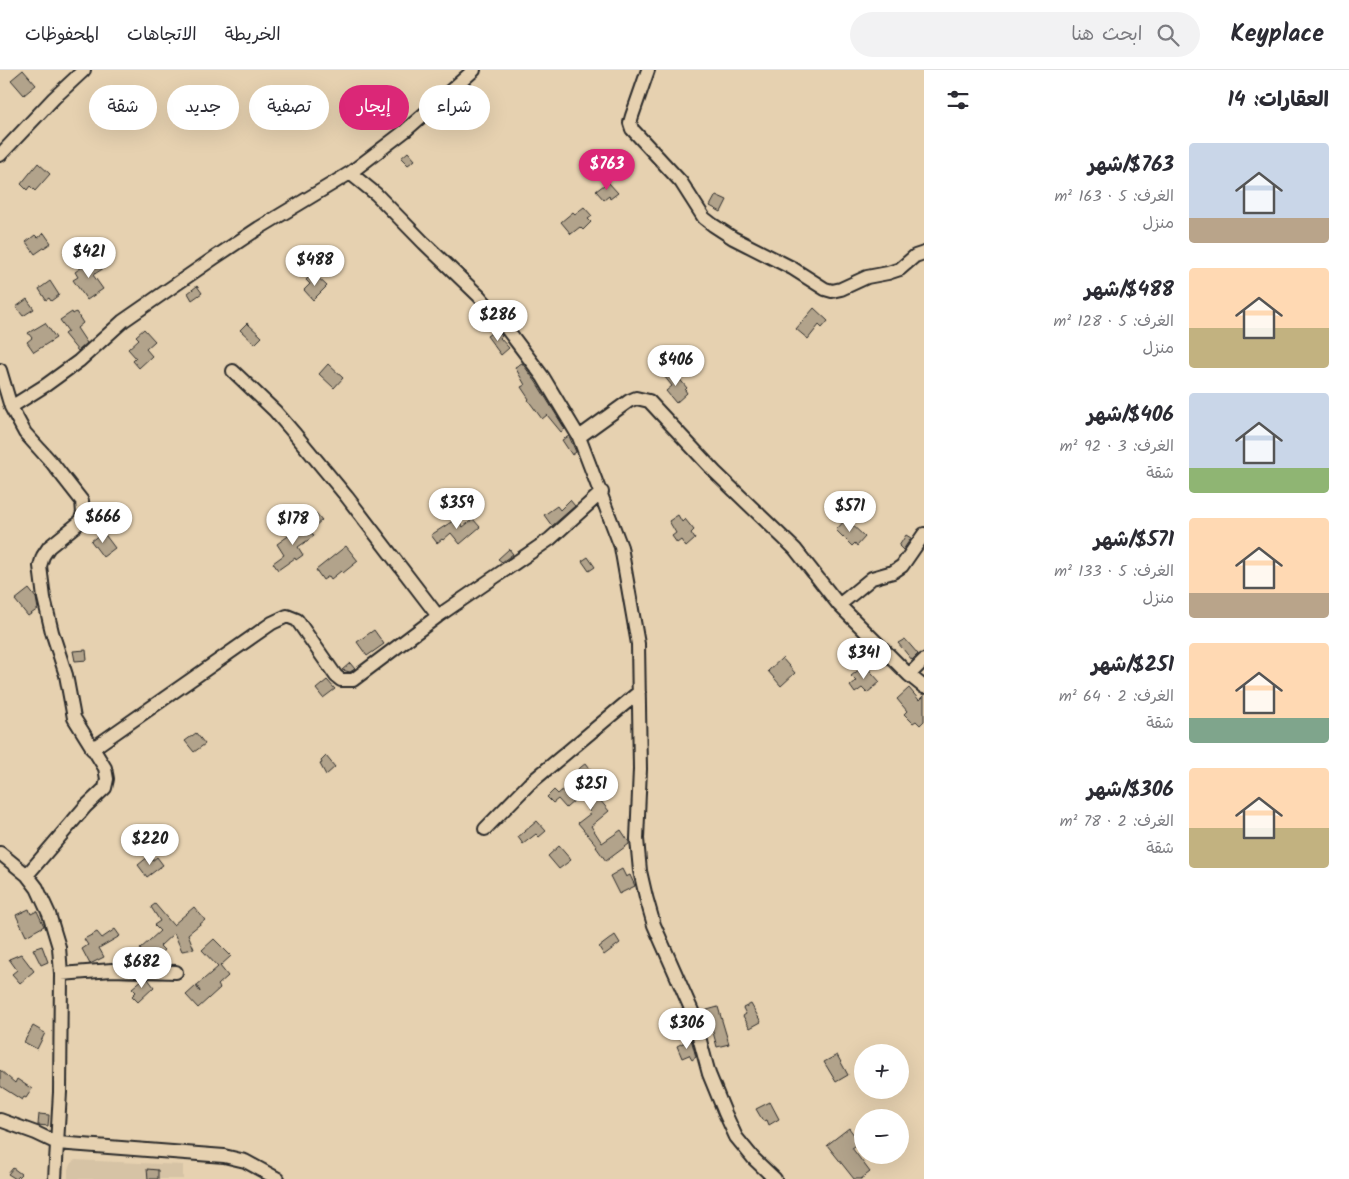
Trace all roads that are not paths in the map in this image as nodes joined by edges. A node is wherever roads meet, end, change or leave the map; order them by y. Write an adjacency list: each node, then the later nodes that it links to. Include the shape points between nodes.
1 (84, 70): 4 (street)
2 (474, 70): 5 (street, via 405,131)
3 (648, 70): 6 (street, via 630,123 632,128 681,182 712,226 832,291 867,277 888,273)
4 (0, 155)
5 (350, 173): 9 (street, via 214,258 123,321 79,361); 10 (street, via 376,194 501,321 543,378)
6 (924, 253)
7 (0, 370): 9 (street)
8 (233, 371): 14 (street, via 275,411 347,497)
9 (11, 407): 19 (street, via 25,433 82,501 80,522 49,547 40,566 44,598 66,675 74,718)
10 (579, 437): 11 (street); 13 (street, via 629,401 636,398 649,401 715,472 795,549)
11 (602, 492): 14 (street, via 550,539); 18 (street, via 621,547 629,583 638,644)
12 (924, 534): 13 (street, via 902,566 872,578)
13 (839, 605): 16 (street)
14 (438, 616): 19 (street, via 359,677 346,681 336,676 297,620 287,616)
15 (924, 660): 16 (street)
16 (909, 675): 17 (street)
17 (924, 687)
18 (639, 692): 20 (street, via 529,784); 29 (street, via 637,839 646,897 654,925 692,1011 708,1074 725,1113 736,1137)
19 (92, 749): 22 (street, via 105,768 108,779 105,788)
20 (484, 829)
21 (0, 853): 22 (street)
22 (27, 875): 24 (street, via 49,914 59,947)
23 (176, 972): 24 (street, via 112,970)
24 (61, 974): 26 (street)
25 (0, 1120): 26 (street)
26 (57, 1143): 27 (street); 28 (street, via 224,1156 245,1161)
27 (55, 1179)
28 (278, 1179)
29 (775, 1179)

